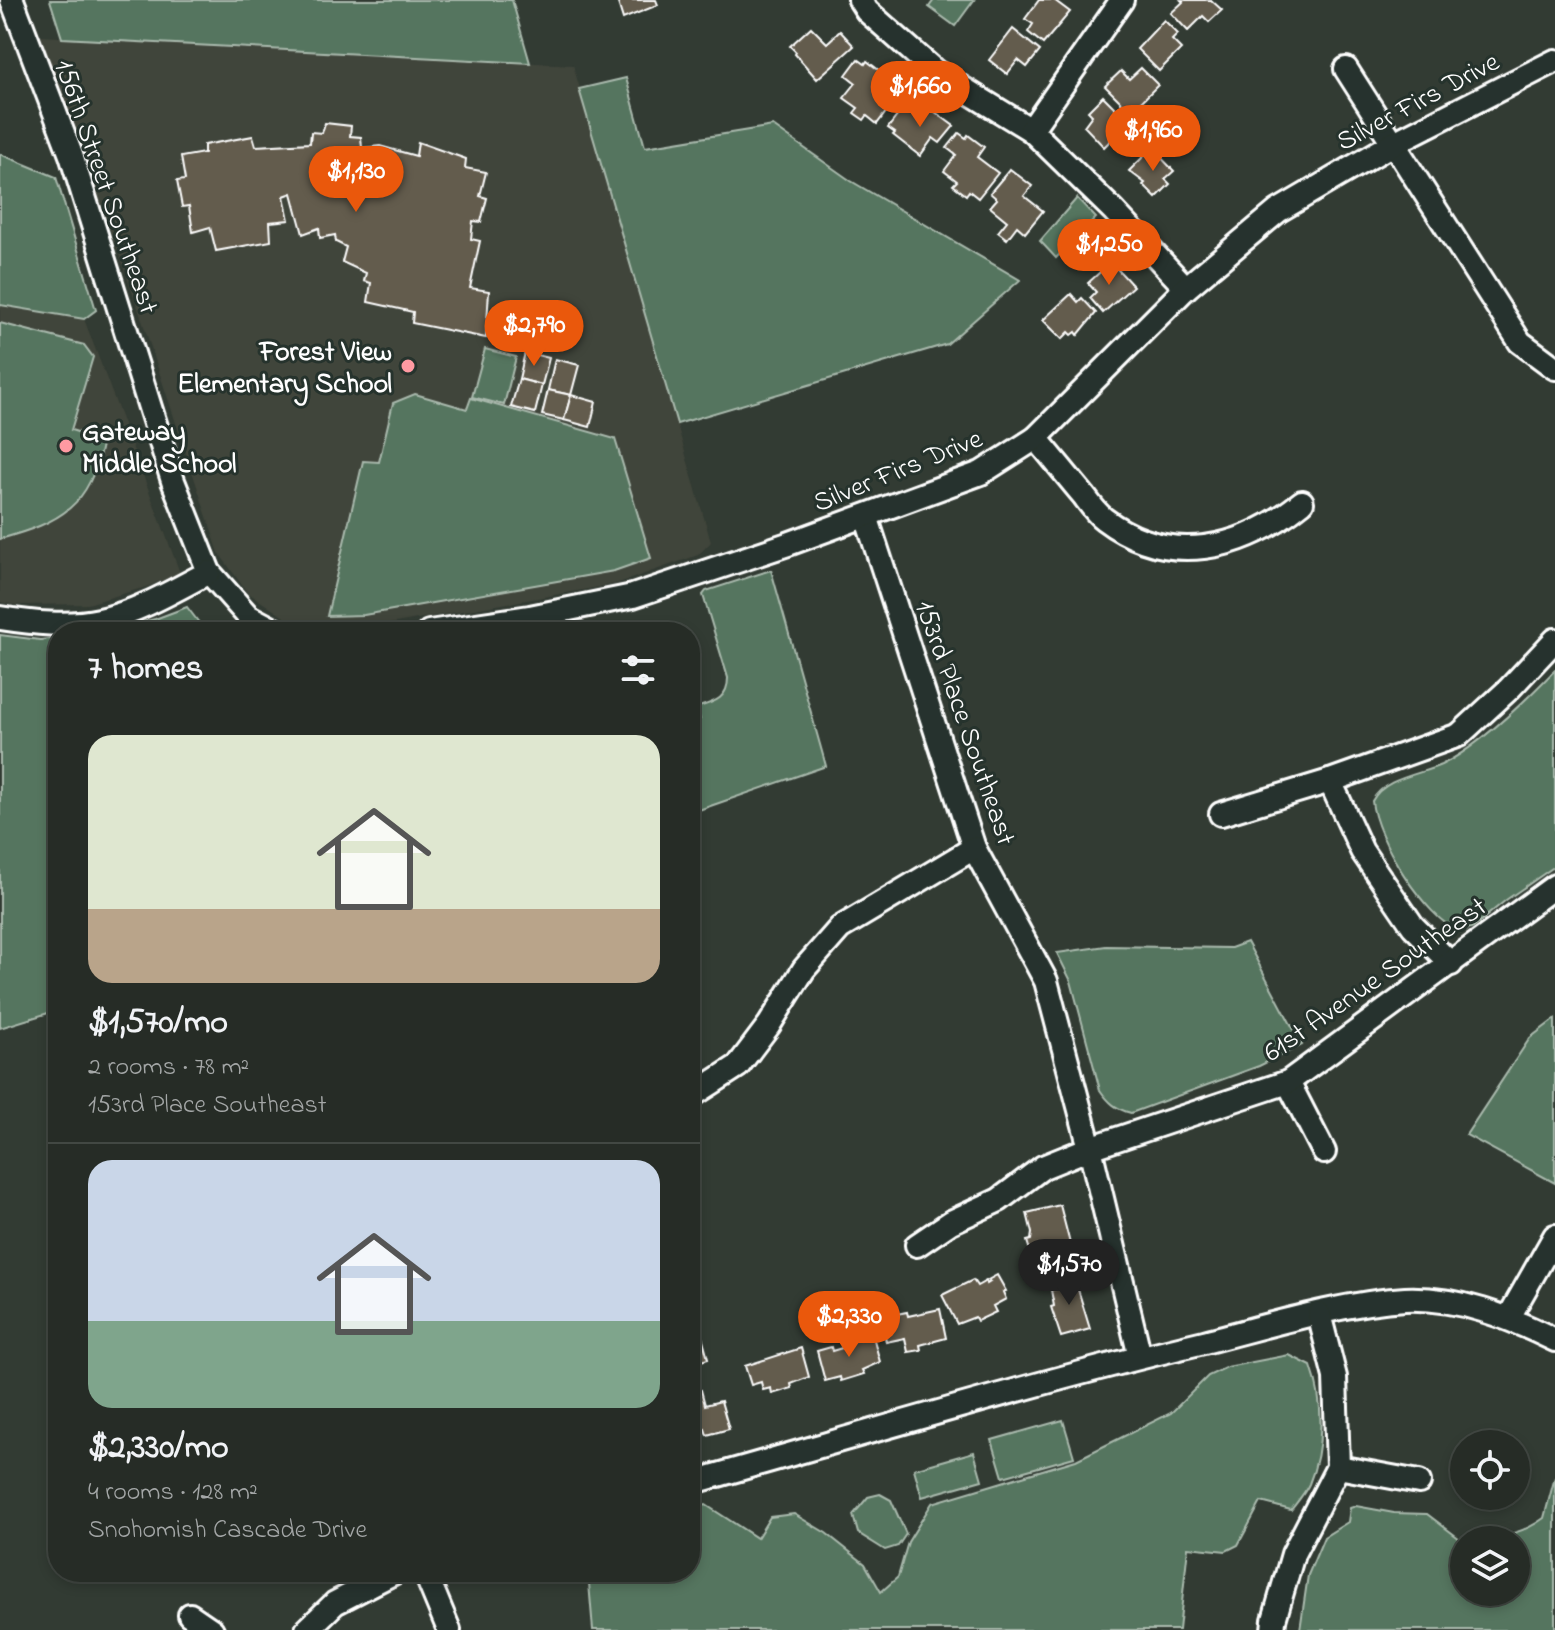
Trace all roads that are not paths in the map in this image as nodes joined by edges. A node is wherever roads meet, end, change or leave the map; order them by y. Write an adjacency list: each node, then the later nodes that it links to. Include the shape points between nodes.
1 (12, 0): 13 (street, 156th Street Southeast, via 71,155 169,468)
2 (860, 0): 6 (street, via 936,72)
3 (1122, 0): 6 (street)
4 (1555, 61): 7 (street, Silver Firs Drive)
5 (1346, 69): 7 (street)
6 (1031, 130): 8 (street)
7 (1394, 143): 8 (street, Silver Firs Drive, via 1278,211); 9 (street, via 1520,342)
8 (1186, 288): 10 (street, Silver Firs Drive)
9 (1555, 368)
10 (1036, 438): 11 (street, via 1102,518 1143,542 1181,550 1231,543 1276,523); 12 (street, Silver Firs Drive, via 981,473)
11 (1302, 502)
12 (866, 516): 18 (street, Silver Firs Drive, via 633,596); 22 (street, 153rd Place Southeast)
13 (209, 572): 16 (street, via 100,620); 17 (street)
14 (0, 618): 15 (street)
15 (48, 622)
16 (54, 622)
17 (259, 622)
18 (495, 622)
19 (1555, 640): 20 (street, via 1459,735)
20 (1330, 781): 21 (street); 24 (street, via 1362,851 1413,926)
21 (1221, 814)
22 (974, 848): 26 (street, via 840,928 804,969 738,1066); 27 (street, 153rd Place Southeast, via 1046,981)
23 (1555, 886): 24 (street, 61st Avenue Southeast)
24 (1451, 964): 25 (street, 61st Avenue Southeast)
25 (1288, 1082): 27 (street, 61st Avenue Southeast); 28 (street)
26 (700, 1091)
27 (1090, 1148): 30 (street, 61st Avenue Southeast, via 1043,1167 999,1200); 34 (street, 153rd Place Southeast)
28 (1324, 1152)
29 (1555, 1236): 32 (street)
30 (917, 1245)
31 (1319, 1314): 32 (street, via 1406,1299); 34 (street); 35 (street, via 1335,1377)
32 (1509, 1317): 33 (street)
33 (1555, 1340)
34 (1140, 1357): 36 (street)
35 (1338, 1467): 37 (street); 44 (street, via 1293,1554)
36 (700, 1480)
37 (1419, 1482)
38 (376, 1582): 42 (street, via 335,1603)
39 (429, 1582): 43 (street)
40 (190, 1615): 41 (street)
41 (212, 1630)
42 (307, 1630)
43 (449, 1630)
44 (1273, 1630)

